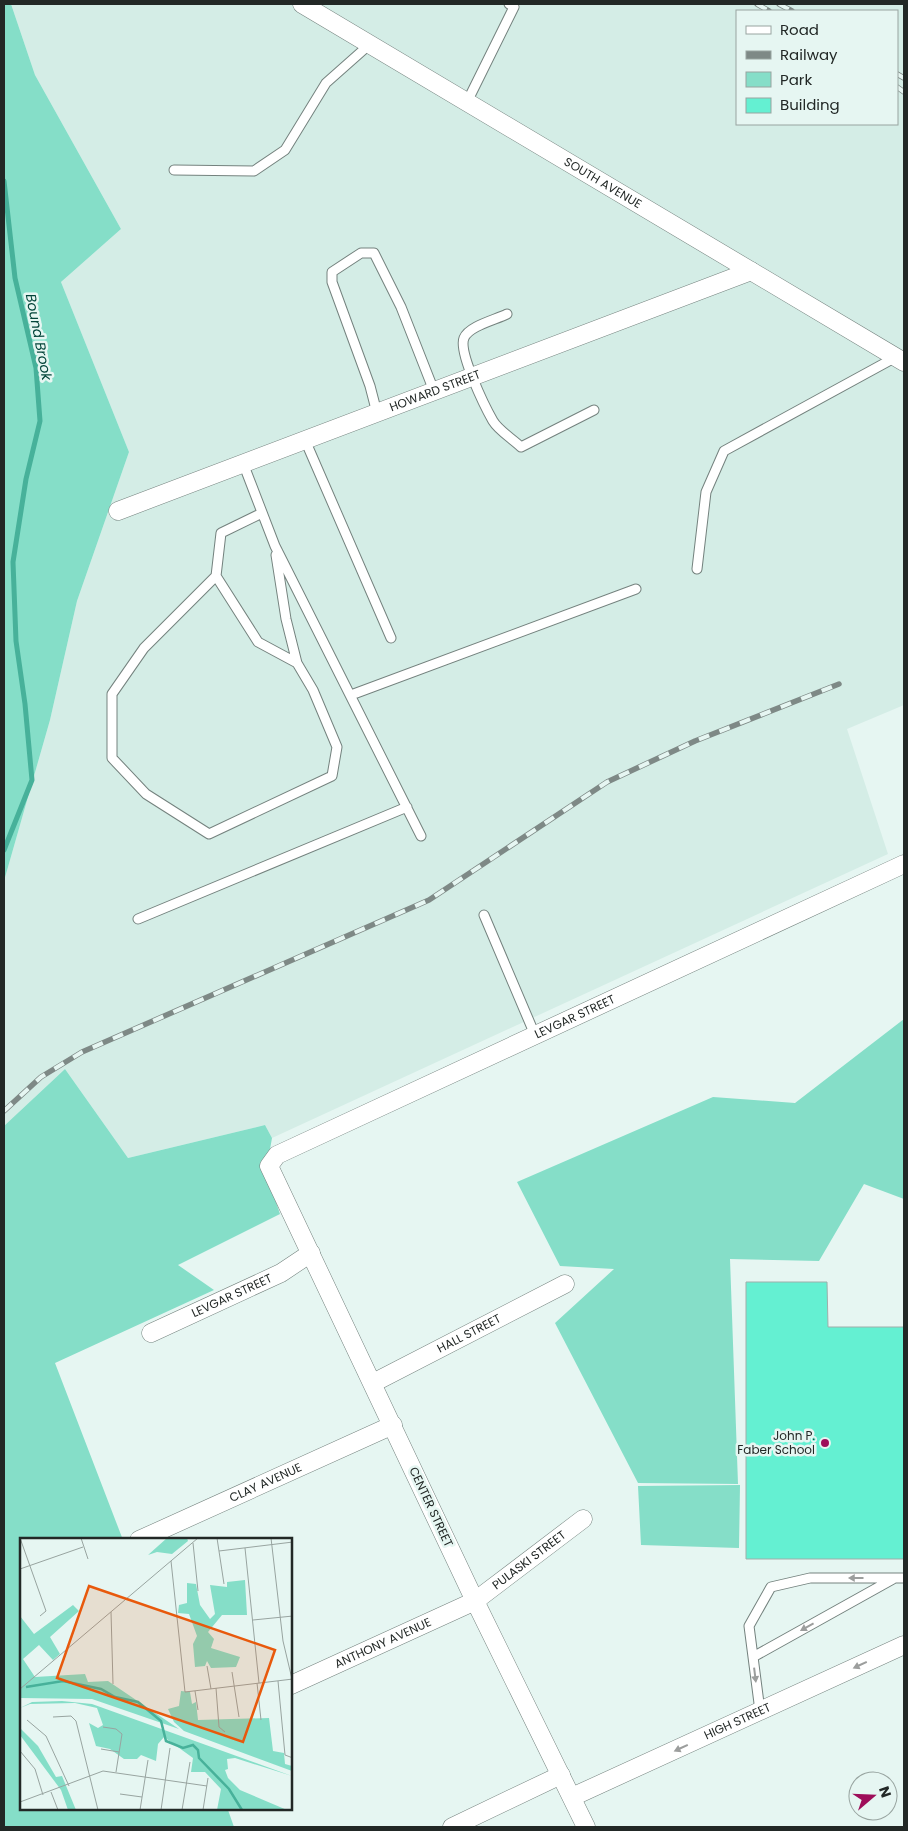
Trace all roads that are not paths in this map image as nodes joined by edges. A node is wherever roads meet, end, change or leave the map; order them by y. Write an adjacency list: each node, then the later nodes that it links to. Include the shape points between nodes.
1 (302, 4): 3 (street, SOUTH AVENUE)
2 (509, 4): 4 (lane, via 514,7)
3 (370, 44): 4 (street, SOUTH AVENUE); 5 (lane, via 326,83 285,150 254,171)
4 (467, 102): 6 (street, SOUTH AVENUE)
5 (174, 170)
6 (751, 271): 8 (street, SOUTH AVENUE); 9 (street, HOWARD STREET)
7 (507, 314): 9 (lane, via 468,332 463,340)
8 (900, 360): 18 (lane, via 724,451 706,492)
9 (472, 377): 10 (street, HOWARD STREET); 11 (lane, via 494,422 521,447)
10 (434, 391): 12 (street, HOWARD STREET); 12 (lane, via 401,307 374,253 361,253 332,272 332,282)
11 (594, 410)
12 (377, 413): 13 (street, HOWARD STREET)
13 (305, 440): 14 (street, HOWARD STREET); 21 (lane)
14 (243, 463): 15 (street, HOWARD STREET); 16 (lane)
15 (118, 510)
16 (262, 513): 17 (lane); 19 (lane, via 221,533)
17 (275, 546): 22 (lane, via 286,619); 23 (lane)
18 (697, 569)
19 (216, 576): 22 (lane, via 258,642); 22 (lane, via 144,648 112,694 112,758 146,794 209,834 332,776 337,747 313,690)
20 (636, 589): 23 (lane)
21 (391, 638)
22 (297, 663)
23 (351, 695): 24 (lane)
24 (408, 807): 25 (lane); 28 (lane)
25 (421, 836)
26 (904, 864): 29 (street, LEVGAR STREET)
27 (484, 915): 29 (lane)
28 (138, 919)
29 (535, 1035): 30 (street, LEVGAR STREET, via 278,1154 269,1166)
30 (278, 1185): 31 (street, CENTER STREET)
31 (310, 1253): 33 (street, LEVGAR STREET, via 281,1273); 34 (street, CENTER STREET)
32 (565, 1284): 34 (street, HALL STREET)
33 (151, 1333)
34 (373, 1383): 35 (street, CENTER STREET)
35 (393, 1425): 37 (street, CLAY AVENUE); 39 (street, CENTER STREET)
36 (583, 1519): 39 (street, PULASKI STREET)
37 (142, 1538)
38 (900, 1578): 41 (lane, one-way to 41); 41 (lane, one-way to 41, via 810,1578 771,1587 749,1626)
39 (475, 1601): 42 (street, ANTHONY AVENUE); 44 (street, CENTER STREET)
40 (904, 1645): 43 (street, HIGH STREET, one-way to 43)
41 (753, 1657): 43 (lane, one-way to 43)
42 (292, 1685)
43 (760, 1711): 45 (street, HIGH STREET, one-way to 45)
44 (561, 1775): 45 (street, CENTER STREET); 46 (street)
45 (572, 1797): 47 (street, CENTER STREET)
46 (452, 1827)
47 (586, 1827)

